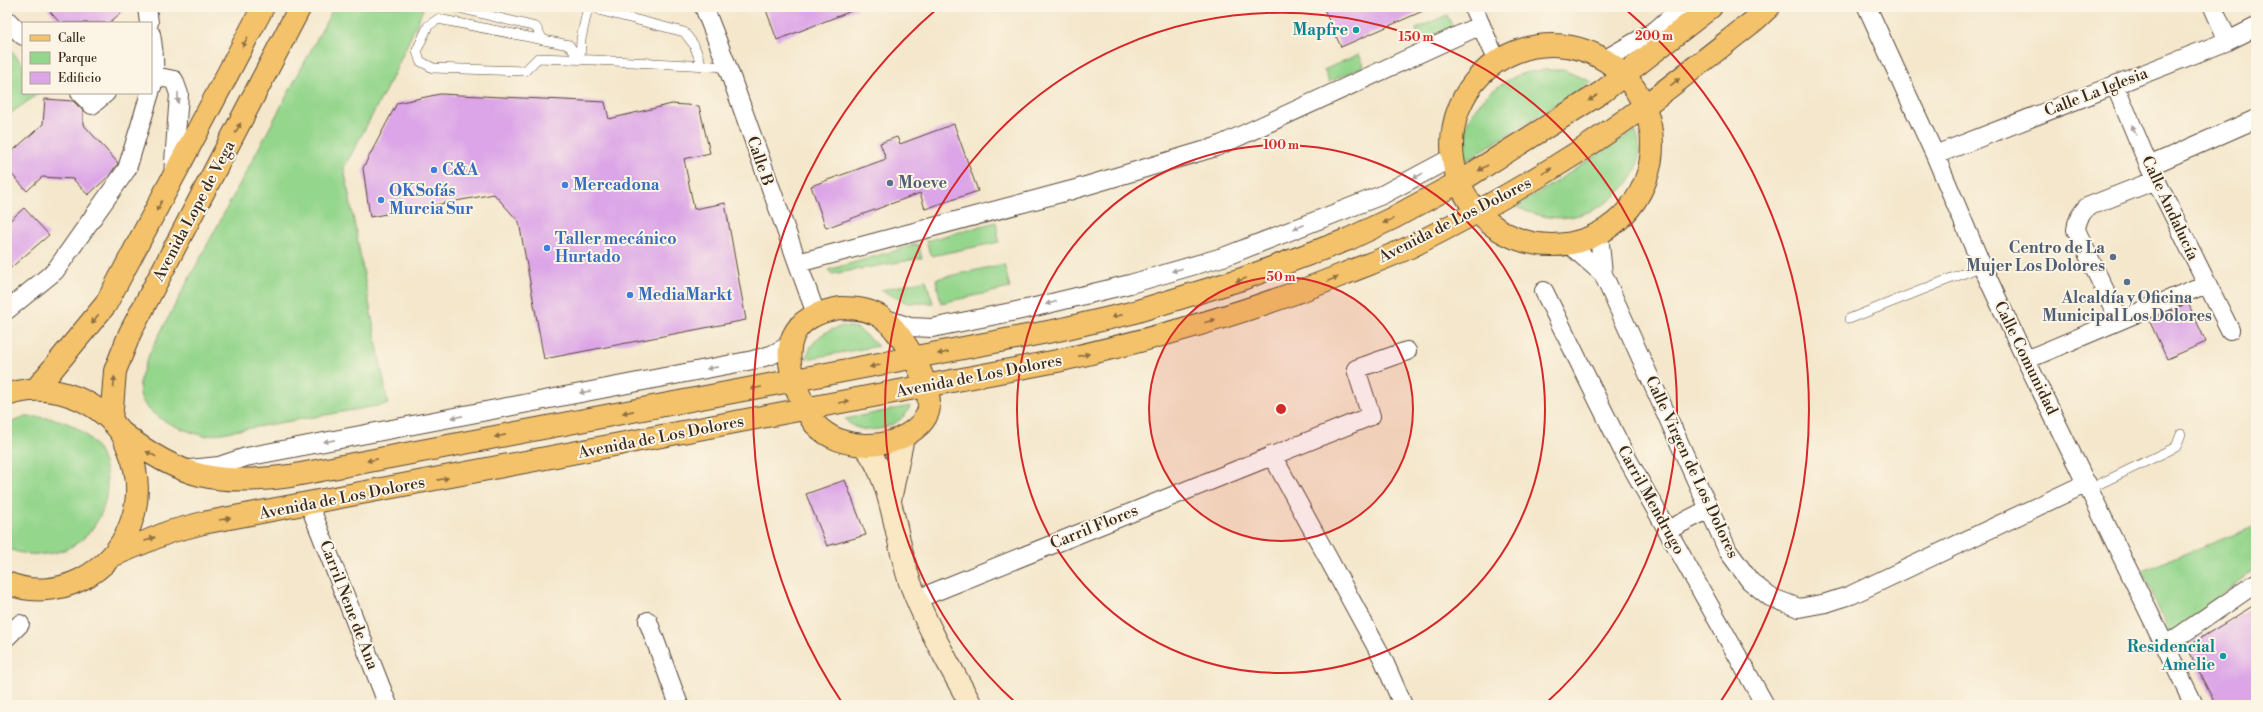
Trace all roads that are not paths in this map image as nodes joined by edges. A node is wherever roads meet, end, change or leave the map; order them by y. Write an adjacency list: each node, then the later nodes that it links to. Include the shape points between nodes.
1 (146, 7): 15 (street)
2 (263, 7): 39 (main road, Avenida Lope de Vega, one-way to 39)
3 (300, 7): 63 (main road, Avenida Lope de Vega, one-way to 3, via 115,371 130,333)
4 (455, 7): 19 (lane, via 536,27)
5 (588, 7): 23 (lane, via 581,39)
6 (595, 7): 26 (lane, via 684,32 694,45)
7 (704, 7): 27 (street, Calle B)
8 (1473, 7): 16 (street)
9 (1682, 7): 24 (street, via 1656,30)
10 (1711, 7): 28 (main road, Avenida de Los Dolores)
11 (1768, 7): 34 (main road, Avenida de Los Dolores, one-way to 11, via 1756,20)
12 (1866, 7): 36 (street, Calle Comunidad)
13 (2213, 7): 20 (street)
14 (7, 20): 18 (street)
15 (149, 22)
16 (1481, 25): 25 (street); 44 (street, via 1216,147 1072,190)
17 (2256, 28): 20 (street, Calle La Iglesia)
18 (22, 35)
19 (543, 40): 23 (lane, via 569,45); 23 (lane, via 438,19 428,26 417,50 420,61 433,68 525,71 538,58)
20 (2228, 41): 29 (street, Calle La Iglesia)
21 (152, 44): 22 (street)
22 (153, 54): 30 (street)
23 (580, 60): 26 (lane)
24 (1604, 60): 25 (main road, via 1578,49 1550,46 1522,50); 28 (main road)
25 (1497, 62): 37 (main road, via 1480,76 1460,107 1452,136)
26 (702, 66): 27 (lane)
27 (728, 67): 44 (street, Calle B)
28 (1625, 76): 34 (main road); 40 (main road, Avenida de Los Dolores, one-way to 40)
29 (2115, 85): 36 (street, Calle La Iglesia); 38 (street, Calle Andalucía, one-way to 29)
30 (152, 86): 39 (street, one-way to 39, via 174,80 179,94)
31 (81, 94): 32 (street, via 92,105)
32 (105, 94)
33 (149, 94): 49 (street, via 126,169 55,271)
34 (1645, 106): 41 (main road, Avenida de Los Dolores, one-way to 34, via 1576,153); 42 (main road, via 1653,143 1650,171 1639,196 1622,218)
35 (2256, 118): 38 (street)
36 (1935, 155): 45 (street, Calle Comunidad)
37 (1453, 158): 40 (main road); 51 (street, one-way to 51, via 1382,195 1226,256 1130,284 1031,308 923,329)
38 (2152, 173): 47 (street, Calle Andalucía); 53 (street, via 2087,207 2077,223 2076,230)
39 (172, 180): 61 (main road, Avenida Lope de Vega, one-way to 61, via 106,304)
40 (1459, 182): 41 (main road); 57 (main road, Avenida de Los Dolores, one-way to 57, via 1394,218 1349,239 1207,291 1131,313 1058,330)
41 (1477, 211): 43 (main road, via 1491,225 1510,236 1539,244); 60 (main road, Avenida de Los Dolores, one-way to 41, via 1118,347 1236,313 1306,289 1408,248)
42 (1599, 234): 43 (main road); 46 (street, Calle Virgen de Los Dolores)
43 (1569, 244): 46 (street, Calle Virgen de Los Dolores)
44 (798, 263): 50 (street, Calle B)
45 (1982, 266): 52 (lane); 58 (street, Calle Comunidad)
46 (1604, 274): 72 (street, Calle Virgen de Los Dolores)
47 (2206, 284): 53 (street); 54 (street, Calle Andalucía)
48 (1544, 291): 73 (street, Carril Mendrugo, via 1623,451)
49 (7, 310)
50 (816, 314): 51 (main road, via 849,308 865,310); 55 (main road, via 798,328)
51 (882, 317): 57 (main road, via 898,332)
52 (1849, 319)
53 (2119, 320): 58 (street)
54 (2230, 330)
55 (790, 345): 59 (main road, via 789,362); 68 (street, one-way to 68, via 771,355 753,360 267,453 219,466)
56 (1407, 351): 67 (street, Carril Flores, via 1356,369 1371,416)
57 (913, 358): 59 (main road, Avenida de Los Dolores, one-way to 59); 60 (main road)
58 (2026, 360): 69 (street, Calle Comunidad)
59 (794, 381): 62 (main road); 68 (main road, Avenida de Los Dolores, one-way to 68, via 283,477 220,480)
60 (925, 386): 62 (main road, Avenida de Los Dolores, one-way to 60); 65 (main road, via 928,411 918,427)
61 (17, 390): 63 (main road, Avenida de Los Dolores, via 64,393 89,403)
62 (806, 409): 66 (main road, via 816,424 827,432 841,440); 71 (main road, Avenida de Los Dolores, one-way to 62)
63 (116, 426): 68 (main road, Avenida de Los Dolores, one-way to 63, via 149,454); 74 (main road, via 135,465 138,496 131,527)
64 (2181, 434): 69 (lane, via 2176,447)
65 (903, 437): 66 (main road); 70 (street)
66 (863, 445): 70 (street, via 876,462)
67 (1272, 455): 77 (street, Carril Flores); 85 (street, via 1383,659)
68 (186, 470)
69 (2088, 486): 72 (street, Calle Virgen de Los Dolores, via 1851,595 1799,608 1770,598 1750,581 1728,551); 81 (street, Calle Comunidad)
70 (889, 502): 77 (street, via 900,554)
71 (309, 504): 74 (main road, Avenida de Los Dolores, one-way to 71, via 187,527); 82 (street, Carril Nene de Ana)
72 (1709, 509): 73 (street)
73 (1668, 530): 86 (street, Carril Mendrugo)
74 (114, 555): 76 (main road, via 94,573 70,585 44,590)
75 (2256, 583): 81 (street)
76 (10, 588)
77 (917, 599): 84 (street)
78 (648, 621): 83 (street)
79 (20, 624): 80 (street)
80 (7, 637)
81 (2165, 646): 87 (street, Calle Comunidad)
82 (388, 705)
83 (679, 705)
84 (971, 705)
85 (1403, 705)
86 (1765, 705)
87 (2194, 705)

